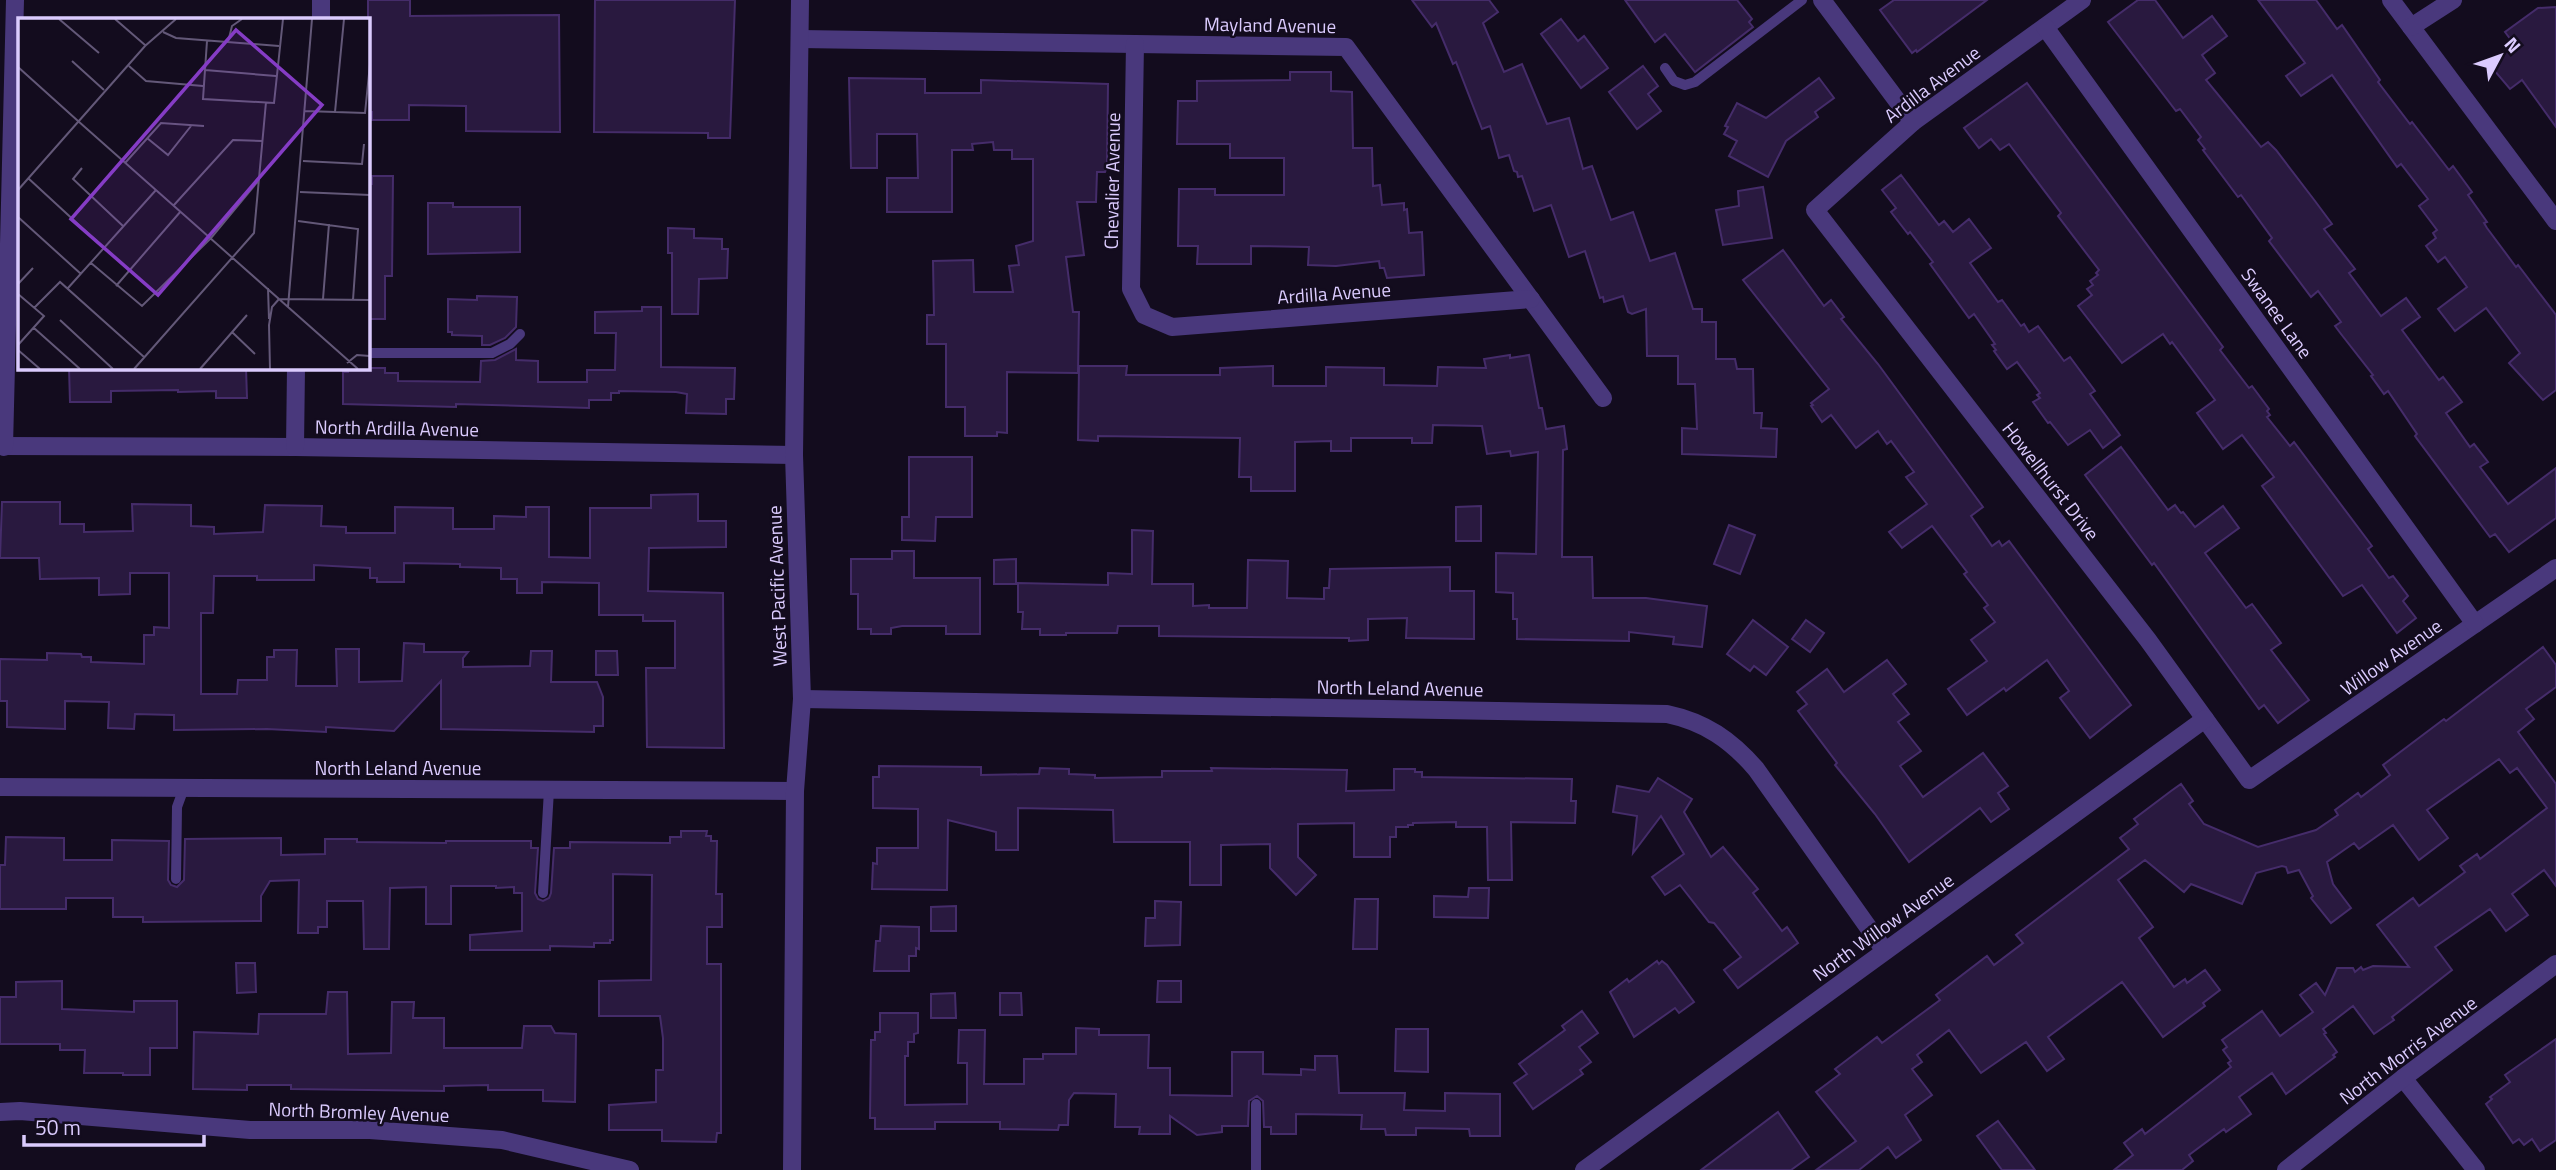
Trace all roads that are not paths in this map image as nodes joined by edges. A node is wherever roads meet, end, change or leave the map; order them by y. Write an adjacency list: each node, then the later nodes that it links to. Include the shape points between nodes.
1 (15, 0): 24 (street)
2 (321, 0): 9 (street)
3 (800, 0): 12 (street, West Pacific Avenue)
4 (1802, 0): 14 (lane, via 1695,82 1674,81)
5 (1822, 0): 15 (street)
6 (2082, 0): 10 (street, Ardilla Avenue)
7 (2391, 0): 11 (street)
8 (2453, 0): 11 (street)
9 (321, 18)
10 (2045, 27): 15 (street, Ardilla Avenue); 28 (street, Swanee Lane)
11 (2411, 27): 17 (street)
12 (800, 39): 13 (street, Mayland Avenue); 26 (street, West Pacific Avenue)
13 (1135, 44): 18 (street, Mayland Avenue, via 1346,47); 19 (street, Chevalier Avenue, via 1131,289)
14 (1665, 68)
15 (1913, 122): 16 (street, Ardilla Avenue)
16 (1815, 210): 30 (street, Howellhurst Drive)
17 (2556, 221)
18 (1531, 299): 19 (street, Ardilla Avenue, via 1172,327); 23 (street, Mayland Avenue)
19 (1144, 315)
20 (520, 334): 21 (lane, via 492,353)
21 (369, 353)
22 (296, 369): 25 (street)
23 (1603, 398)
24 (2, 447): 25 (street, North Ardilla Avenue)
25 (295, 447): 26 (street, North Ardilla Avenue)
26 (794, 456): 29 (street, West Pacific Avenue)
27 (2556, 568): 28 (street, Willow Avenue)
28 (2475, 624): 31 (street, Willow Avenue)
29 (802, 699): 35 (street, West Pacific Avenue); 38 (street, North Leland Avenue, via 1653,714 1690,719 1738,748 1756,769)
30 (2206, 719): 31 (street, Howellhurst Drive); 38 (street, North Willow Avenue)
31 (2249, 780)
32 (0, 788): 33 (street, North Leland Avenue)
33 (184, 788): 34 (street, North Leland Avenue); 36 (lane, via 177,807)
34 (550, 790): 35 (street, North Leland Avenue); 37 (lane)
35 (795, 791): 44 (street, West Pacific Avenue)
36 (176, 879)
37 (543, 893)
38 (1885, 951): 46 (street, North Willow Avenue)
39 (2556, 964): 40 (street, North Morris Avenue)
40 (2403, 1079): 47 (street, North Morris Avenue); 48 (street)
41 (1256, 1104): 45 (lane)
42 (0, 1112): 43 (street, North Bromley Avenue, via 250,1130 370,1130 502,1140)
43 (631, 1170)
44 (792, 1170)
45 (1256, 1170)
46 (1584, 1170)
47 (2286, 1170)
48 (2476, 1170)

